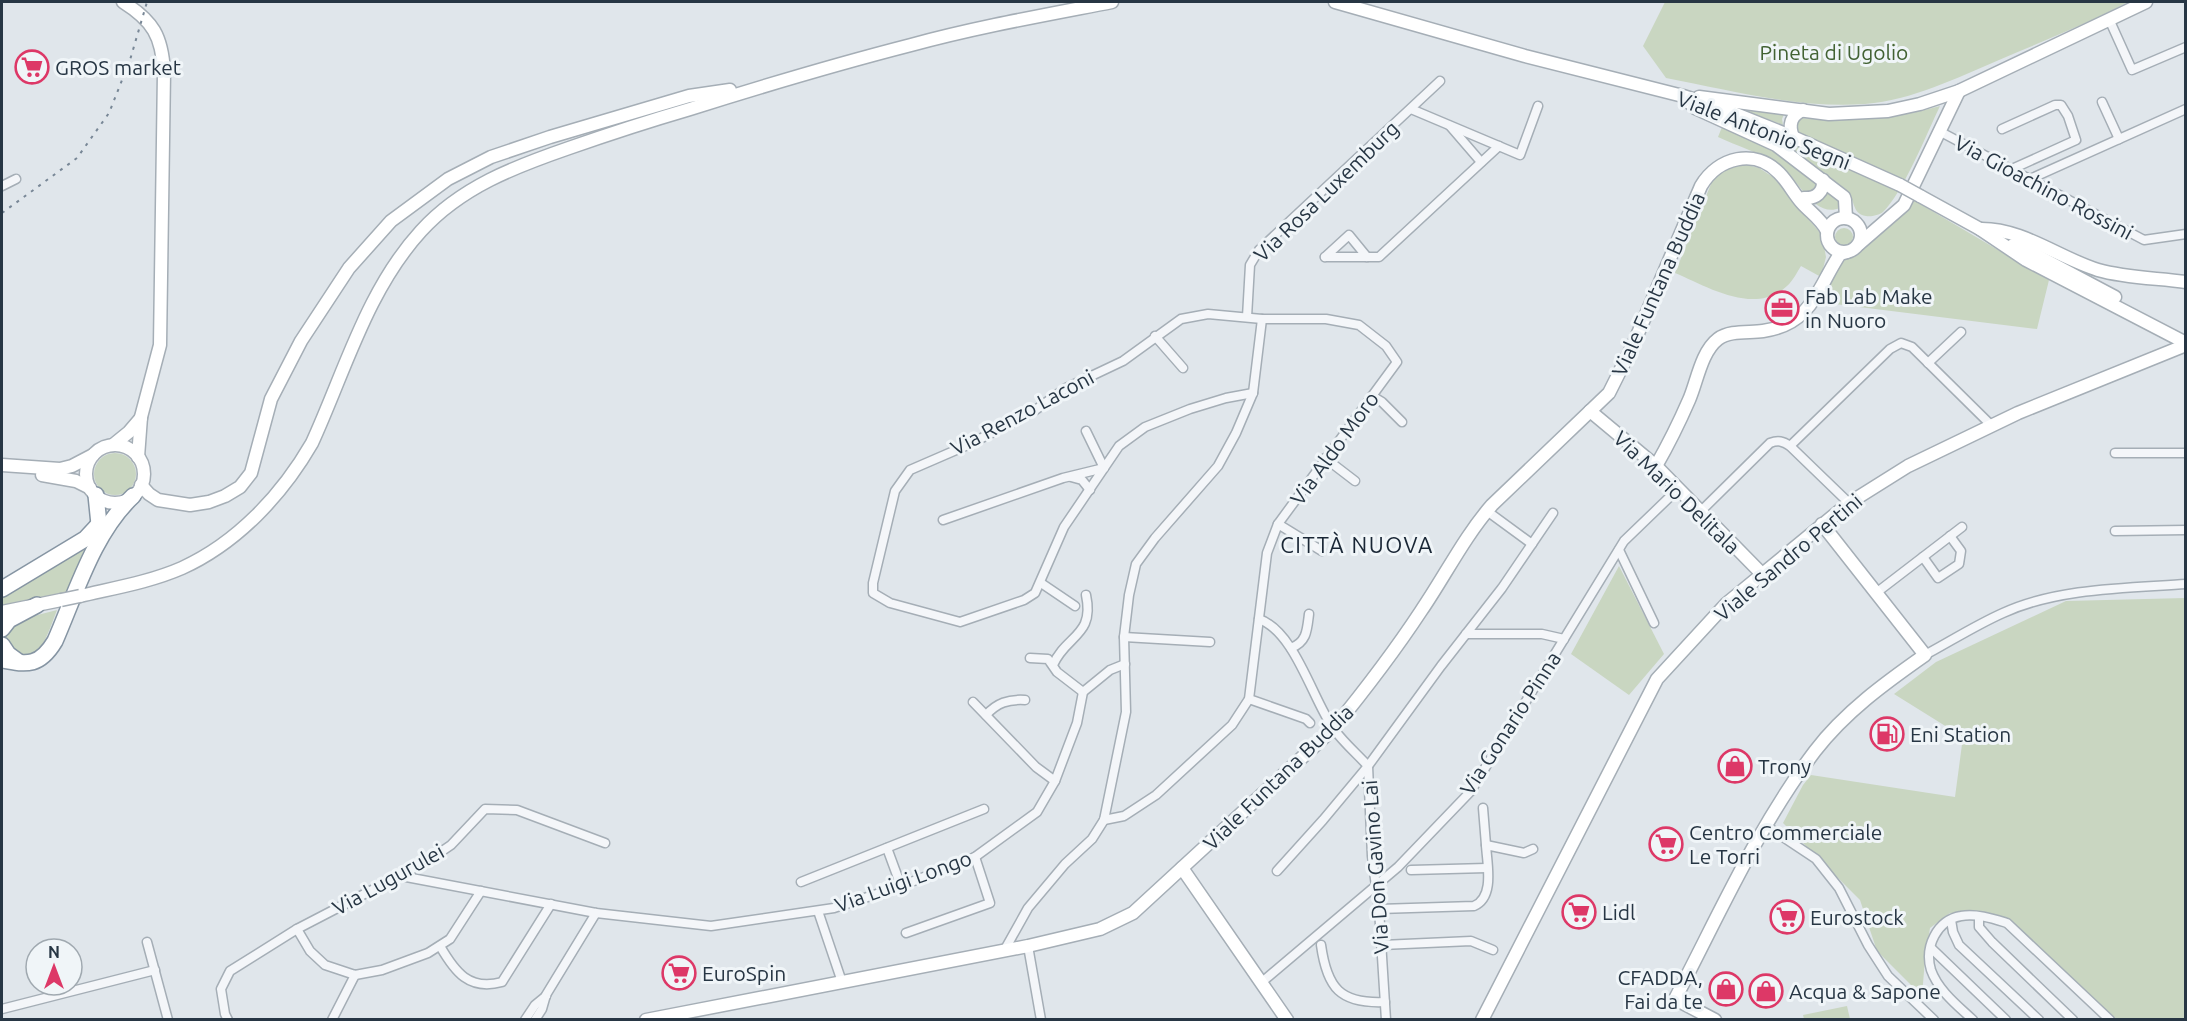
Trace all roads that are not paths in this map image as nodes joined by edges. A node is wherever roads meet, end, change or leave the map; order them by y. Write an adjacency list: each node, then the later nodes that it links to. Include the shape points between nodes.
1 (123, 2): 53 (main road, via 142,14 152,27 160,44 164,72 160,345)
2 (1112, 2): 8 (main road, via 913,44)
3 (1335, 2): 10 (main road, Viale Antonio Segni)
4 (2146, 2): 5 (main road)
5 (2109, 19): 6 (street, via 2132,70); 9 (main road)
6 (2186, 47)
7 (1440, 81): 13 (street, Via Rosa Luxemburg)
8 (775, 82): 73 (main road, via 689,96 550,137 491,157 448,179 391,221 349,268 301,341 271,399 250,472 240,487 209,502 190,505 158,500); 96 (main road, bridge, via 513,167 450,203 398,259 376,294 312,443 273,499 225,541 182,568 147,581)
9 (1959, 91): 15 (main road, via 1888,111 1829,114); 18 (main road)
10 (1683, 96): 15 (main road); 19 (main road, Viale Antonio Segni); 26 (main road, via 1695,108 1776,145)
11 (2102, 102): 20 (street)
12 (1538, 106): 21 (street, via 1520,155)
13 (1411, 109): 16 (street); 41 (street, Via Rosa Luxemburg, via 1259,250 1250,265)
14 (2186, 109): 20 (street)
15 (1803, 110): 19 (main road, via 1791,121)
16 (1449, 125): 21 (street); 22 (street)
17 (2002, 129): 23 (street, via 2055,105 2061,105 2074,128 2076,140)
18 (1939, 131): 23 (street, Via Gioachino Rossini); 31 (main road, via 1904,205)
19 (1793, 137): 33 (main road, Viale Antonio Segni, bridge, via 1900,185)
20 (2119, 139): 25 (street)
21 (1499, 146): 22 (street)
22 (1481, 162): 38 (street, via 1379,256)
23 (2012, 169): 25 (street, Via Gioachino Rossini)
24 (16, 179): 28 (street)
25 (2030, 179): 34 (street, Via Gioachino Rossini, via 2144,240)
26 (1823, 180): 29 (main road, via 1819,194); 30 (main road, via 1845,200)
27 (1786, 182): 29 (main road, Viale Funtana Buddia); 32 (main road, Viale Funtana Buddia); 52 (main road, Viale Funtana Buddia, via 1770,165 1740,157 1706,176 1620,374 1609,393)
28 (2, 186)
29 (1804, 198): 30 (main road, Viale Funtana Buddia)
30 (1846, 219): 31 (main road, Viale Funtana Buddia); 32 (main road); 35 (main road, via 1862,234)
31 (1880, 226): 35 (main road)
32 (1827, 231): 36 (main road)
33 (1985, 233): 40 (main road, via 1994,229 2020,236 2102,271); 43 (main road, Viale Antonio Segni, via 2026,260)
34 (2186, 234)
35 (1859, 244): 37 (main road)
36 (1830, 245): 37 (main road); 39 (main road)
37 (1847, 252): 39 (main road, via 1840,254)
38 (1367, 257): 38 (street, via 1325,257 1348,235)
39 (1826, 278): 65 (main road, via 1808,310 1798,318 1764,331 1720,337 1712,345)
40 (2186, 282)
41 (1247, 317): 42 (street); 46 (street, via 1208,314 1181,319)
42 (1262, 319): 50 (street); 51 (street, Via Aldo Moro, via 1326,319 1359,325 1386,346 1397,362)
43 (2159, 324): 45 (main road, Viale Antonio Segni); 47 (main road, Viale Antonio Segni)
44 (1961, 332): 48 (street)
45 (2186, 333)
46 (1155, 336): 49 (street); 91 (street, Via Renzo Laconi, via 1123,360 1066,388 1034,411 910,470 895,491 873,593 890,603 960,622 1024,600)
47 (2186, 344): 55 (main road, Viale Sandro Pertini)
48 (1928, 363): 55 (street); 58 (street, via 1912,347 1901,343 1890,349)
49 (1183, 368)
50 (1253, 393): 66 (street, via 1199,406 1144,428 1119,446); 104 (street, via 1218,466 1136,564)
51 (1372, 396): 54 (street); 63 (street, Via Aldo Moro)
52 (1590, 411): 65 (main road, Via Mario Delitala); 75 (main road, Viale Funtana Buddia)
53 (141, 417): 57 (main road); 62 (main road)
54 (1402, 422)
55 (1992, 426): 74 (main road, Viale Sandro Pertini, via 1908,466)
56 (1086, 431): 66 (street)
57 (113, 445): 61 (main road); 62 (main road, via 127,448)
58 (1790, 446): 74 (street); 76 (street, via 1781,441 1770,443)
59 (2115, 453): 60 (street)
60 (2186, 453)
61 (94, 454): 64 (main road, via 60,469); 72 (main road, via 87,468)
62 (138, 457): 73 (main road, via 144,471)
63 (1325, 458): 69 (street); 79 (street, Via Aldo Moro)
64 (2, 465)
65 (1656, 466): 70 (main road, Via Mario Delitala)
66 (1104, 468): 68 (street); 71 (street)
67 (2, 472): 72 (main road, via 60,477)
68 (1071, 477): 71 (street, via 1082,480); 78 (street)
69 (1355, 481)
70 (1678, 489): 76 (main road, Via Mario Delitala); 87 (street, Via Gonario Pinna)
71 (1090, 490): 91 (street, via 1064,527)
72 (93, 491): 73 (main road, via 111,502); 83 (highway)
73 (137, 491): 83 (highway)
74 (1849, 503): 80 (main road, Viale Sandro Pertini)
75 (1487, 511): 86 (street); 121 (main road, Viale Funtana Buddia, via 1420,612)
76 (1700, 512): 90 (main road, Via Mario Delitala)
77 (1553, 513): 86 (street)
78 (943, 520)
79 (1278, 524): 88 (street); 100 (street, Via Aldo Moro, via 1267,553)
80 (1822, 524): 90 (main road, Viale Sandro Pertini); 94 (main road)
81 (1962, 527): 85 (street)
82 (2186, 530): 84 (street)
83 (99, 531): 93 (highway); 112 (highway, via 47,655)
84 (2115, 531)
85 (1950, 536): 89 (street); 89 (street, via 1960,551 1959,564 1938,578)
86 (1532, 544): 103 (street)
87 (1619, 550): 101 (street); 105 (street, Via Gonario Pinna)
88 (1322, 551)
89 (1923, 557): 94 (street)
90 (1763, 575): 176 (main road, Viale Sandro Pertini, via 1726,604 1657,680)
91 (1041, 583): 97 (street)
92 (2186, 584): 109 (street, via 2104,589 2054,597 2004,612)
93 (2, 589)
94 (1875, 593): 109 (main road)
95 (1086, 595): 114 (street, via 1090,612 1086,622)
96 (38, 605): 98 (main road); 102 (highway, via 9,620)
97 (1075, 606)
98 (2, 612)
99 (1309, 614): 108 (street, via 1306,637)
100 (1259, 619): 108 (street, Via Don Gavino Lai, via 1269,622); 116 (street, Via Aldo Moro)
101 (1653, 623)
102 (2, 629)
103 (1466, 634): 105 (street, via 1542,634); 122 (street)
104 (1124, 637): 106 (street); 113 (street)
105 (1564, 639): 139 (street, Via Gonario Pinna, via 1471,791)
106 (1210, 642)
107 (2, 645): 112 (highway)
108 (1291, 648): 121 (street, Via Don Gavino Lai)
109 (1925, 655): 127 (main road, via 1880,687 1816,750)
110 (1030, 658): 114 (street, via 1048,659)
111 (2, 660): 112 (highway)
112 (22, 664)
113 (1125, 664): 115 (street, via 1110,670); 126 (street, via 1126,712)
114 (1053, 665): 115 (street)
115 (1083, 692): 123 (street, Via Luigi Longo, via 1077,723)
116 (1249, 699): 120 (street); 126 (street, Via Aldo Moro, via 1232,725 1156,795 1124,816)
117 (1025, 700): 119 (street, via 1004,701)
118 (973, 702): 119 (street)
119 (986, 716): 123 (street)
120 (1310, 723)
121 (1333, 729): 122 (street, Via Don Gavino Lai); 133 (main road, Viale Funtana Buddia)
122 (1368, 766): 136 (street); 139 (street, Via Don Gavino Lai)
123 (1055, 781): 132 (street, Via Luigi Longo, via 1038,812)
124 (1484, 808): 129 (street)
125 (984, 809): 130 (street)
126 (1104, 820): 157 (street, via 1092,839 1028,908)
127 (1765, 825): 177 (main road, via 1675,999); 178 (street, via 1816,859 1839,888 1888,975)
128 (605, 843): 137 (street, Via Lugurulei, via 517,810 485,809 451,845)
129 (1486, 845): 131 (street, via 1524,853); 134 (street)
130 (887, 848): 138 (street); 140 (street)
131 (1533, 849)
132 (975, 857): 140 (street, Via Luigi Longo); 149 (street, via 990,903)
133 (1182, 868): 154 (main road, Viale Funtana Buddia, via 1133,913 1111,925); 161 (main road)
134 (1487, 868): 135 (street); 143 (street, via 1488,890 1484,900 1474,906)
135 (1411, 870)
136 (1276, 871)
137 (401, 876): 141 (street, Via Luigi Longo); 148 (street, Via Lugurulei)
138 (801, 882)
139 (1377, 884): 143 (street, Via Don Gavino Lai); 161 (street, Via Gonario Pinna)
140 (902, 886): 144 (street, Via Luigi Longo)
141 (481, 891): 142 (street, Via Luigi Longo); 153 (street, via 450,939)
142 (551, 904): 145 (street, Via Luigi Longo); 153 (street, via 502,982 488,986 468,980 451,965)
143 (1379, 909): 152 (street, Via Don Gavino Lai)
144 (818, 911): 145 (street, Via Luigi Longo, via 711,926); 160 (street)
145 (596, 913): 162 (street)
146 (1979, 917): 147 (street, via 1962,915); 182 (street, via 1979,927 1992,942); 183 (street, via 2007,923)
147 (1951, 920): 155 (street, via 1936,932); 181 (street, via 1959,945)
148 (297, 929): 159 (street, via 310,951 326,965); 167 (street, Via Lugurulei, via 230,971 221,989)
149 (906, 933)
150 (147, 942): 158 (street)
151 (1321, 945): 163 (street, via 1326,975 1341,993 1366,1003)
152 (1382, 945): 156 (street, via 1471,941); 163 (street, Via Don Gavino Lai)
153 (440, 946): 159 (street, via 382,970)
154 (1028, 946): 157 (main road, Viale Funtana Buddia); 173 (street)
155 (1931, 948): 179 (street, via 1929,962 1937,983); 180 (street)
156 (1493, 950)
157 (1004, 951): 160 (main road, Viale Funtana Buddia)
158 (155, 970): 164 (street); 166 (street)
159 (355, 975): 168 (street)
160 (842, 982): 172 (main road, Viale Funtana Buddia)
161 (1262, 982): 174 (main road)
162 (546, 996): 165 (street); 169 (street)
163 (1385, 1002): 175 (street, Via Don Gavino Lai)
164 (2, 1009)
165 (542, 1009): 170 (street); 171 (street)
166 (168, 1020)
167 (228, 1020)
168 (332, 1020)
169 (525, 1020)
170 (535, 1020)
171 (544, 1020)
172 (646, 1020)
173 (1041, 1020)
174 (1287, 1020)
175 (1386, 1020)
176 (1482, 1020)
177 (1715, 1020)
178 (1934, 1020)
179 (1972, 1020)
180 (2006, 1020)
181 (2039, 1020)
182 (2073, 1020)
183 (2110, 1020)

